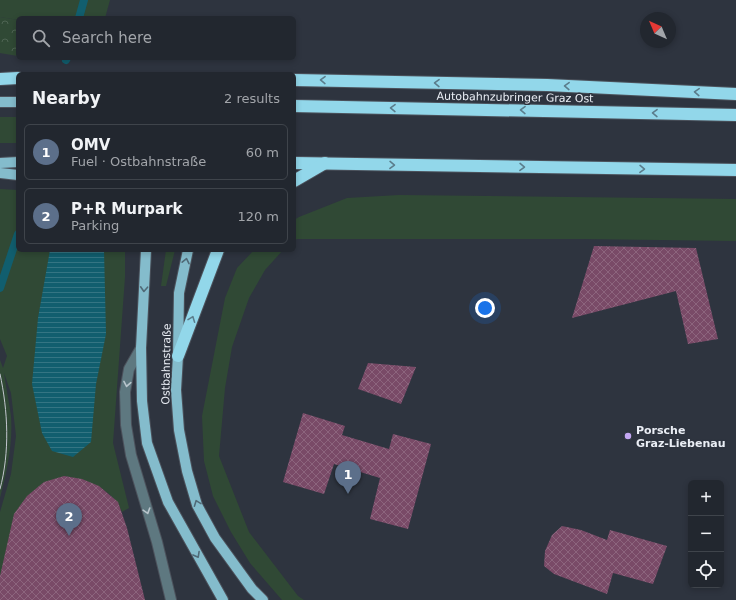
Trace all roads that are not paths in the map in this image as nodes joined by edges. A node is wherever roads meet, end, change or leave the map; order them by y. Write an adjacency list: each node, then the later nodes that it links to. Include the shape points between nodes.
1 (16, 78): 2 (highway)
2 (0, 79)
3 (296, 80): 4 (highway, one-way to 3, via 547,85)
4 (736, 94)
5 (0, 102): 6 (main road)
6 (16, 102)
7 (296, 106): 8 (highway, Autobahnzubringer Graz Ost, one-way to 7)
8 (736, 115)
9 (16, 162): 10 (main road)
10 (0, 163)
11 (296, 163): 12 (highway)
12 (325, 163): 13 (highway, one-way to 13); 16 (highway)
13 (736, 170)
14 (0, 173): 15 (main road)
15 (16, 175)
16 (296, 181)
17 (146, 252): 20 (main road, Ostbahnstraße, one-way to 20)
18 (188, 252): 21 (main road, Ostbahnstraße, one-way to 18, via 179,293)
19 (217, 252): 21 (highway, one-way to 19)
20 (141, 348): 22 (lane, one-way to 22, via 129,369 125,392 126,425 130,455 157,542); 23 (main road, Ostbahnstraße, one-way to 23, via 142,401 147,443 168,502)
21 (178, 356): 24 (main road, Ostbahnstraße, one-way to 21, via 252,590 215,538 197,505 179,430 176,390)
22 (171, 600)
23 (223, 600)
24 (263, 600)

